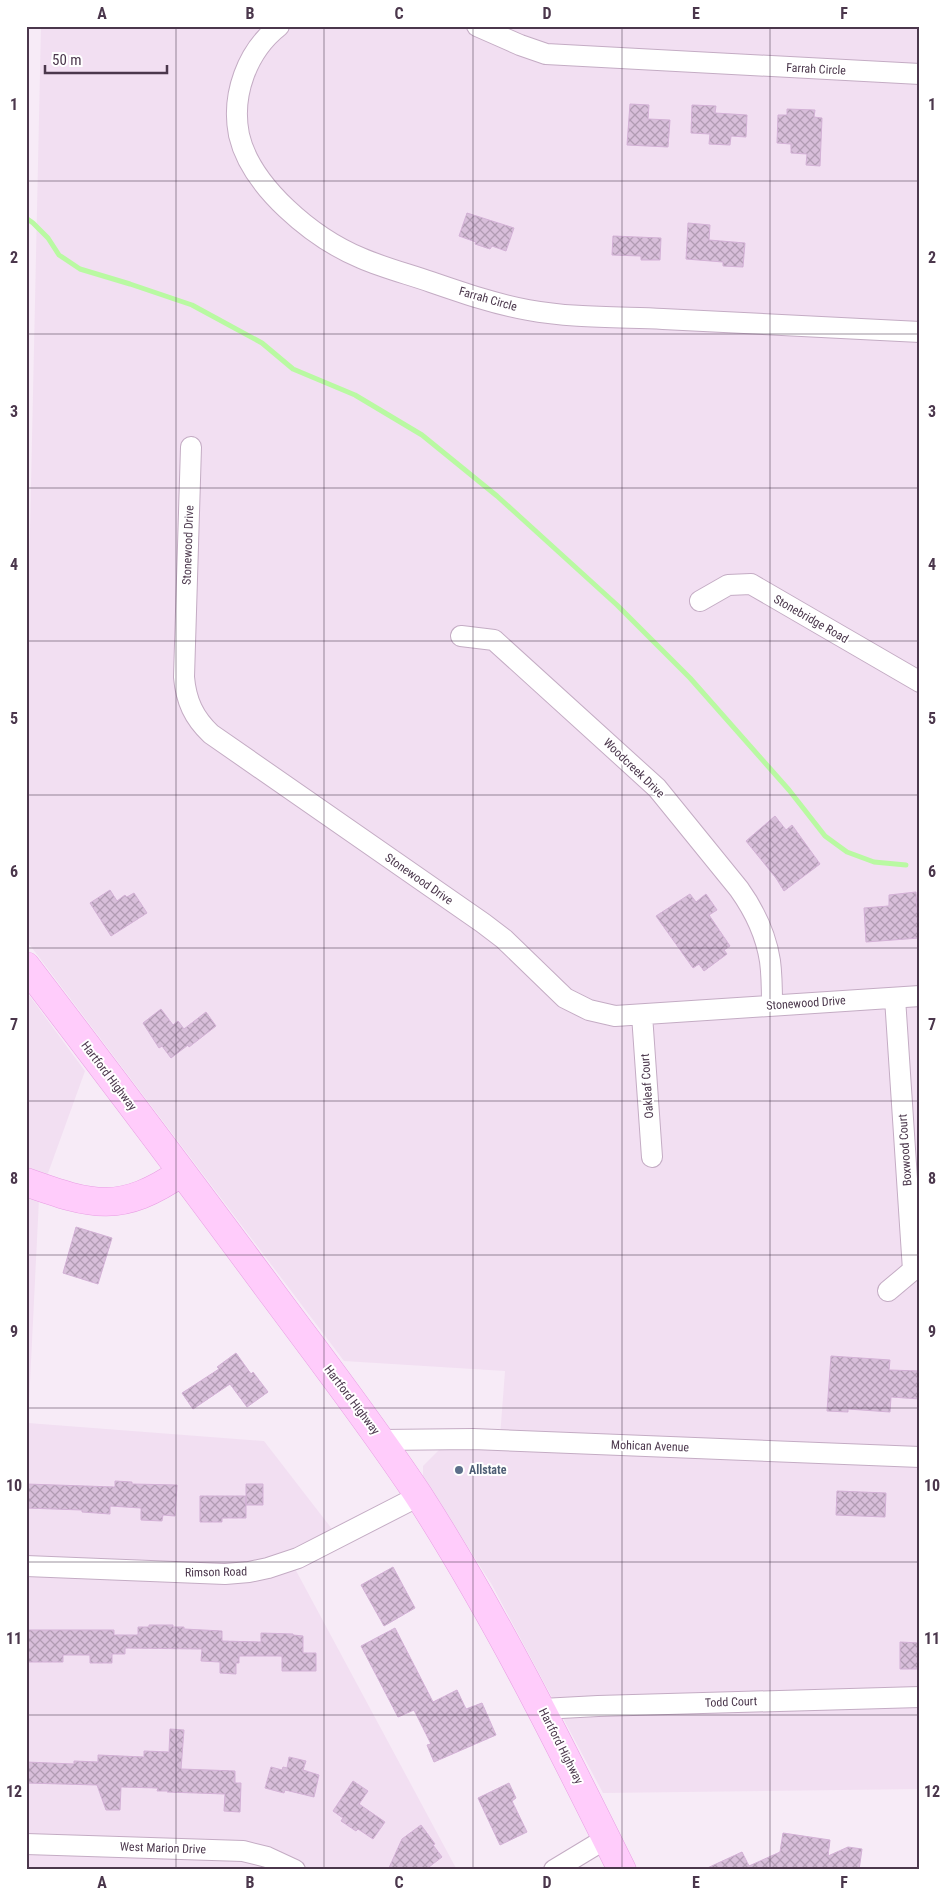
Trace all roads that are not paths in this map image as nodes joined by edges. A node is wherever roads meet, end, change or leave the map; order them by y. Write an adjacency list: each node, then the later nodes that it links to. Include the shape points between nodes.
1 (280, 26): 4 (street, Farrah Circle, via 263,41 243,75 238,98 242,146 268,189 290,213 360,258 488,301 550,313)
2 (477, 26): 3 (street, Farrah Circle, via 546,54)
3 (920, 74)
4 (920, 332)
5 (191, 447): 13 (street, Stonewood Drive, via 184,677 187,699 196,718 212,734 483,923 564,998 602,1014)
6 (700, 601): 8 (street, Stonebridge Road, via 728,585 751,584)
7 (461, 636): 12 (street, Woodcreek Drive, via 494,640 658,788 751,906 770,960)
8 (920, 682)
9 (26, 966): 15 (main road, Hartford Highway)
10 (920, 996): 11 (street, Stonewood Drive)
11 (895, 998): 12 (street, Stonewood Drive); 17 (street, Boxwood Court, via 913,1270)
12 (772, 1005): 13 (street, Stonewood Drive)
13 (642, 1015): 14 (street, Oakleaf Court)
14 (652, 1157)
15 (182, 1172): 16 (main road, via 144,1194 106,1202 77,1198); 18 (main road, Hartford Highway)
16 (26, 1182)
17 (888, 1291)
18 (381, 1440): 19 (street, Mohican Avenue, via 473,1439); 20 (main road, Hartford Highway)
19 (920, 1456)
20 (419, 1496): 21 (street, Rimson Road, via 298,1558 248,1572 225,1574); 23 (main road, Hartford Highway)
21 (26, 1566)
22 (920, 1697): 23 (street, Todd Court)
23 (542, 1709): 24 (main road, Hartford Highway)
24 (607, 1838): 27 (street); 28 (main road, Hartford Highway)
25 (26, 1844): 26 (street, West Marion Drive, via 243,1851)
26 (296, 1870)
27 (554, 1870)
28 (622, 1870)

